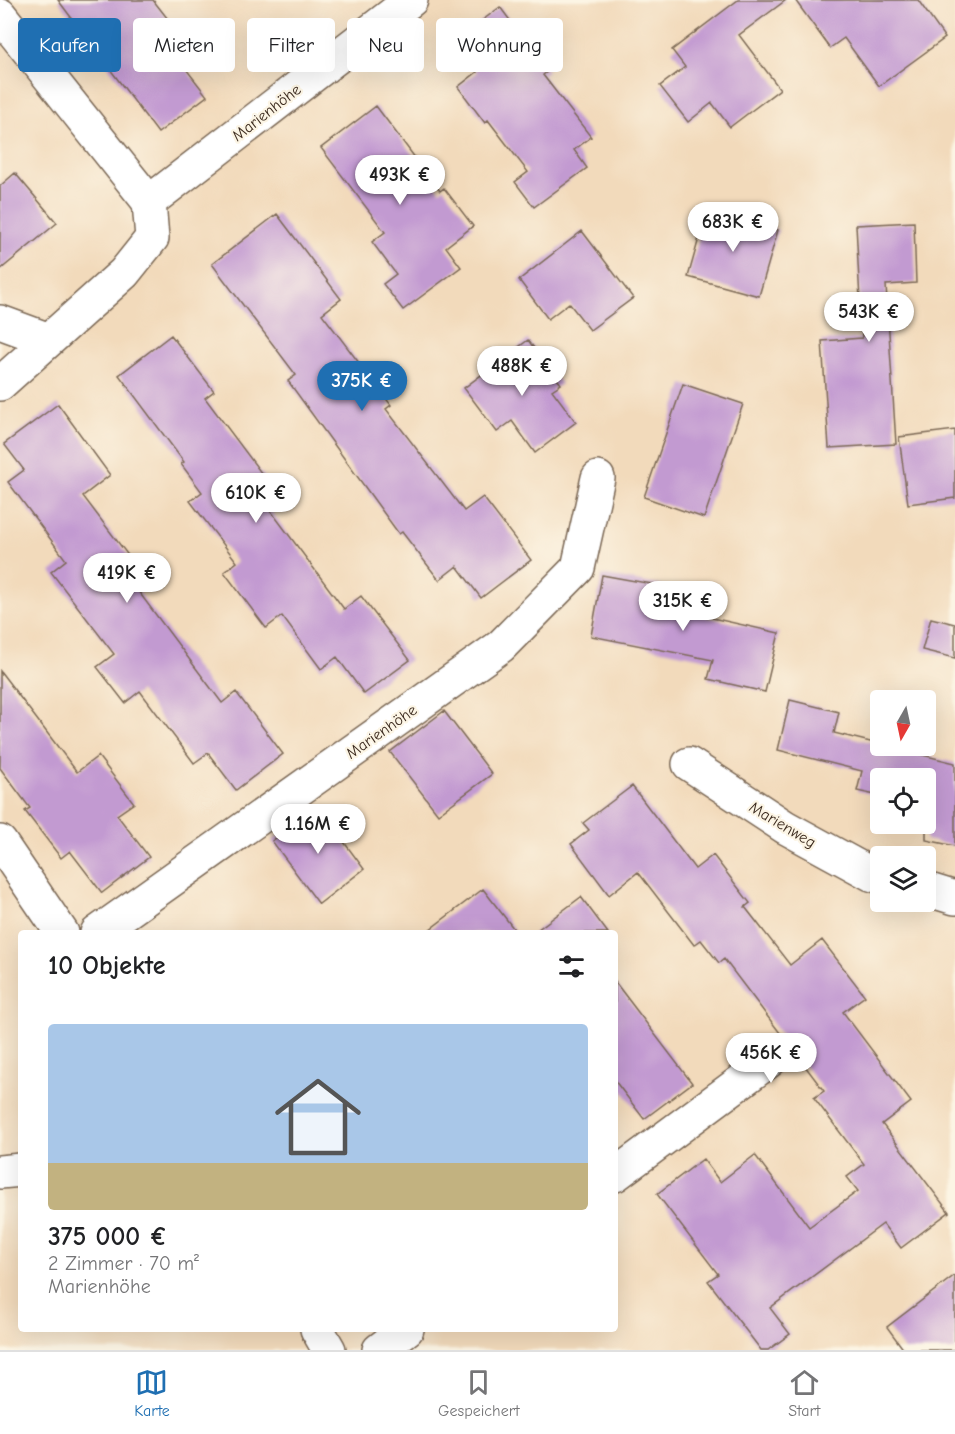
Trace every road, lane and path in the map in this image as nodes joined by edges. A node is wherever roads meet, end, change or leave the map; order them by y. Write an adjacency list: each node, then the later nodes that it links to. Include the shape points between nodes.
1 (411, 0): 3 (street, Marienhöhe)
2 (0, 15): 3 (street)
3 (149, 202): 5 (street, via 152,238 124,273)
4 (0, 322): 5 (street)
5 (49, 340): 6 (street)
6 (0, 384)
7 (598, 478): 14 (street, Marienhöhe, via 578,568 501,646)
8 (689, 764): 10 (street, Marienweg, via 785,827)
9 (0, 842): 13 (street)
10 (870, 874)
11 (936, 892): 12 (street)
12 (955, 898)
13 (60, 930)
14 (101, 930)
15 (770, 1060): 18 (street)
16 (18, 1170): 17 (street)
17 (0, 1173)
18 (618, 1173)
19 (319, 1332): 21 (street)
20 (403, 1332): 22 (street)
21 (329, 1350)
22 (379, 1350)

